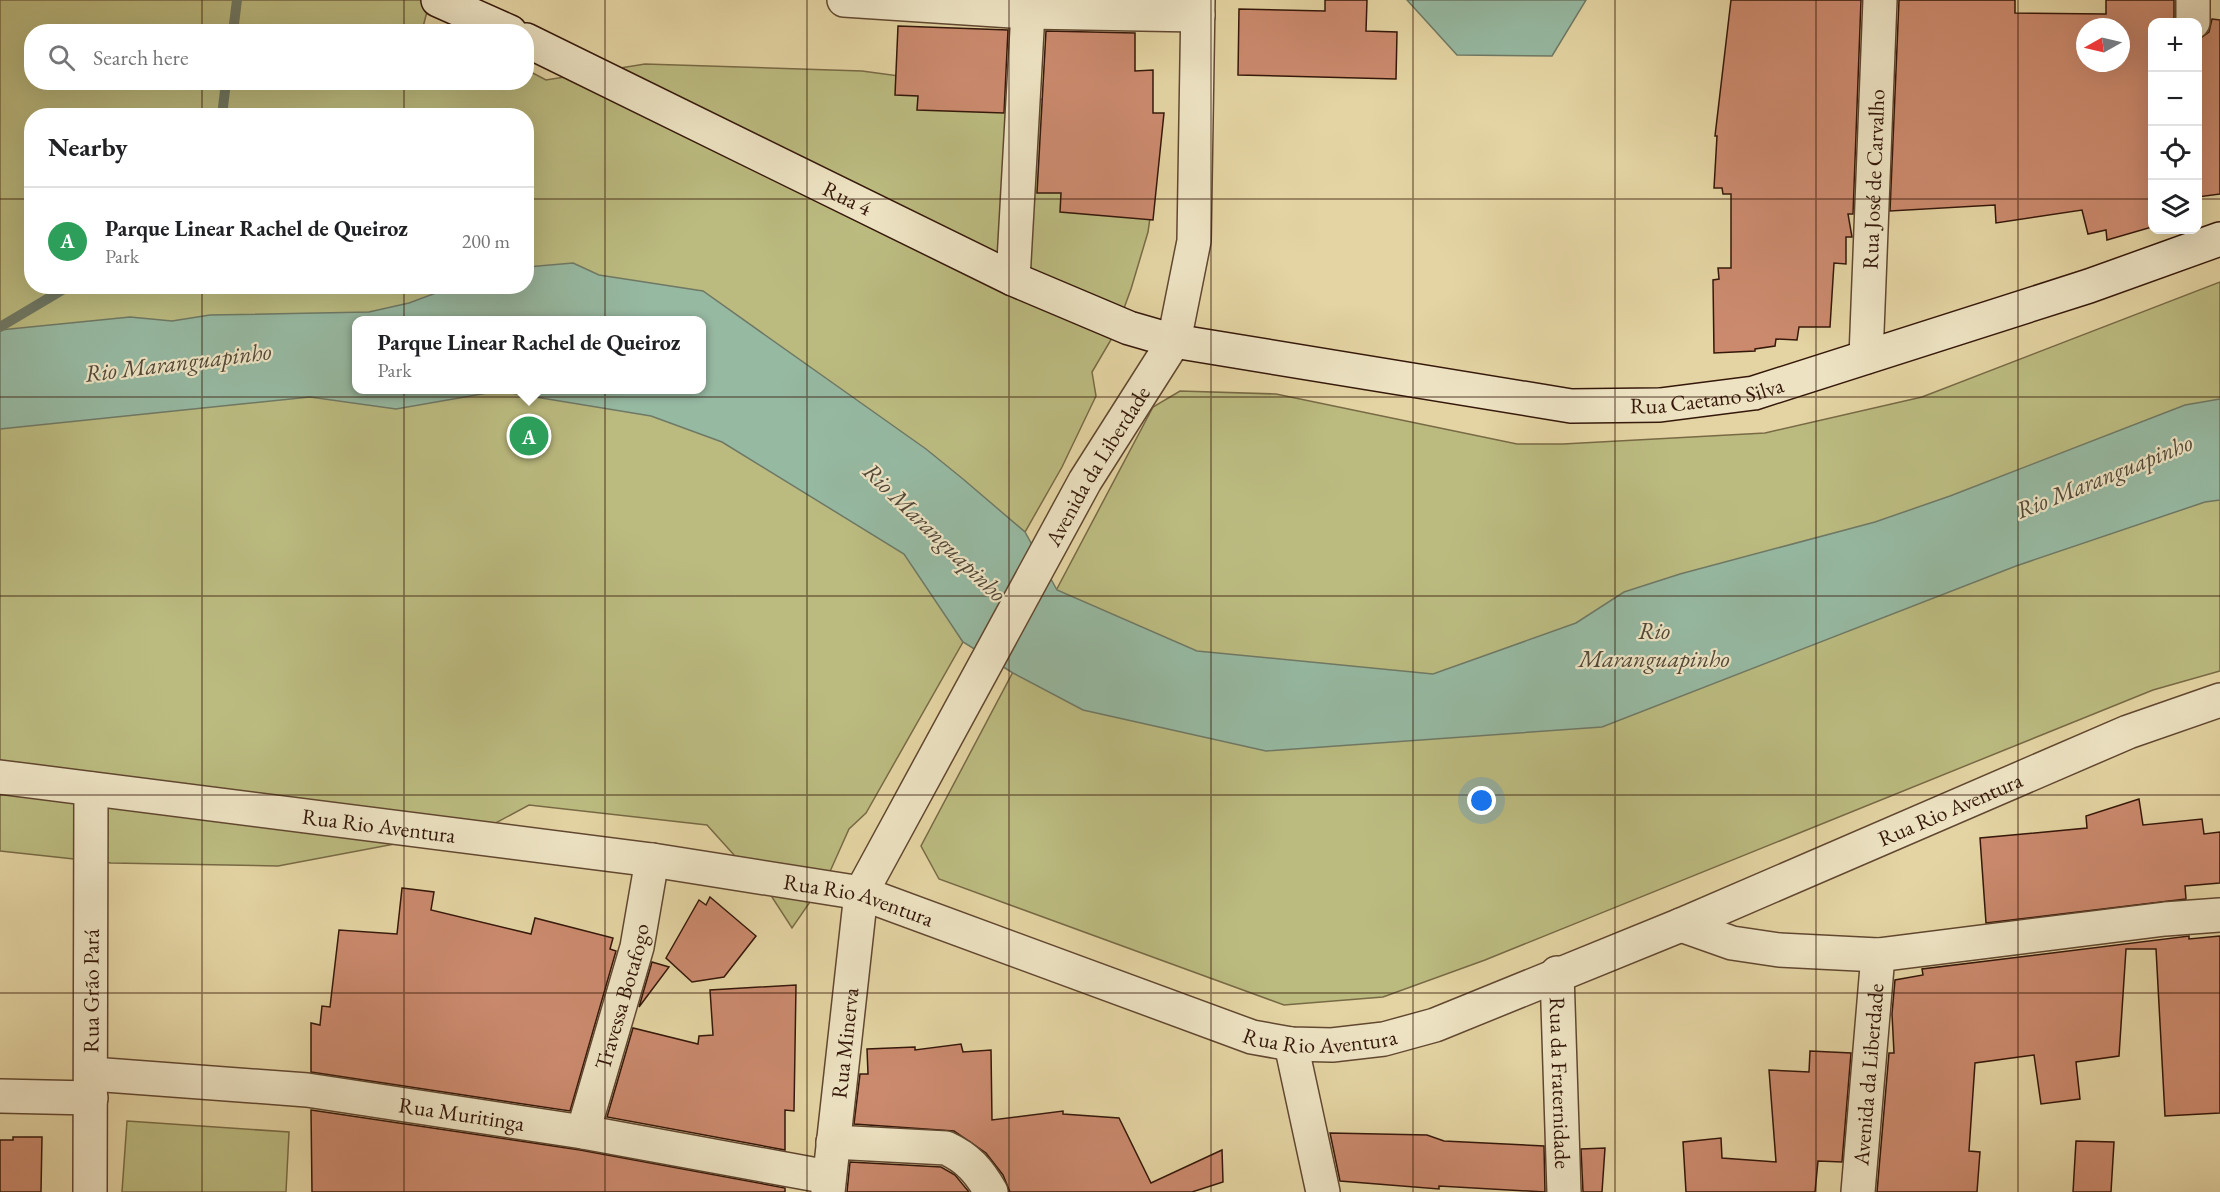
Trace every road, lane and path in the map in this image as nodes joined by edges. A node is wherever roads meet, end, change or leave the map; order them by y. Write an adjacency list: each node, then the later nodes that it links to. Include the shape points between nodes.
1 (438, 0): 7 (street)
2 (844, 0): 6 (street)
3 (1880, 0): 13 (street, Rua José de Carvalho)
4 (2193, 0): 8 (street)
5 (1198, 7): 6 (street); 12 (street, Avenida da Liberdade, via 1194,241)
6 (1028, 12): 11 (street)
7 (495, 17)
8 (2193, 18)
9 (534, 44): 11 (street, Rua 4)
10 (2220, 239): 13 (street, Rua Caetano Silva, via 2089,286)
11 (1013, 279): 12 (street, Rua 4, via 1129,328)
12 (1174, 341): 13 (street, Rua Caetano Silva, via 1571,406 1660,405 1754,393); 18 (street, Avenida da Liberdade, via 1085,481)
13 (1866, 357)
14 (2220, 700): 20 (street, Rua Rio Aventura, via 2128,732)
15 (0, 777): 16 (street, Rua Rio Aventura)
16 (91, 789): 17 (street, Rua Rio Aventura); 24 (street, Rua Grão Pará)
17 (652, 860): 18 (street, Rua Rio Aventura); 26 (street, Travessa Botafogo, via 637,947)
18 (861, 893): 23 (street, Rua Rio Aventura, via 1252,1037); 27 (street, Rua Minerva)
19 (2220, 915): 21 (street)
20 (1680, 925): 21 (street, via 1732,943 1779,950); 22 (street, Rua Rio Aventura)
21 (1878, 955): 33 (street, Avenida da Liberdade)
22 (1557, 973): 23 (street, Rua Rio Aventura, via 1435,1025 1384,1039 1332,1046); 32 (street, Rua da Fraternidade)
23 (1291, 1044): 31 (street)
24 (92, 1086): 25 (street, Rua Muritinga); 26 (street, Rua Muritinga, via 307,1090); 29 (street, Rua Grão Pará)
25 (0, 1096)
26 (583, 1132): 28 (street, Rua Muritinga)
27 (833, 1142): 28 (street, Rua Minerva); 30 (street, via 946,1149 963,1156 976,1168)
28 (828, 1185)
29 (90, 1192)
30 (991, 1192)
31 (1323, 1192)
32 (1564, 1192)
33 (1858, 1192)

